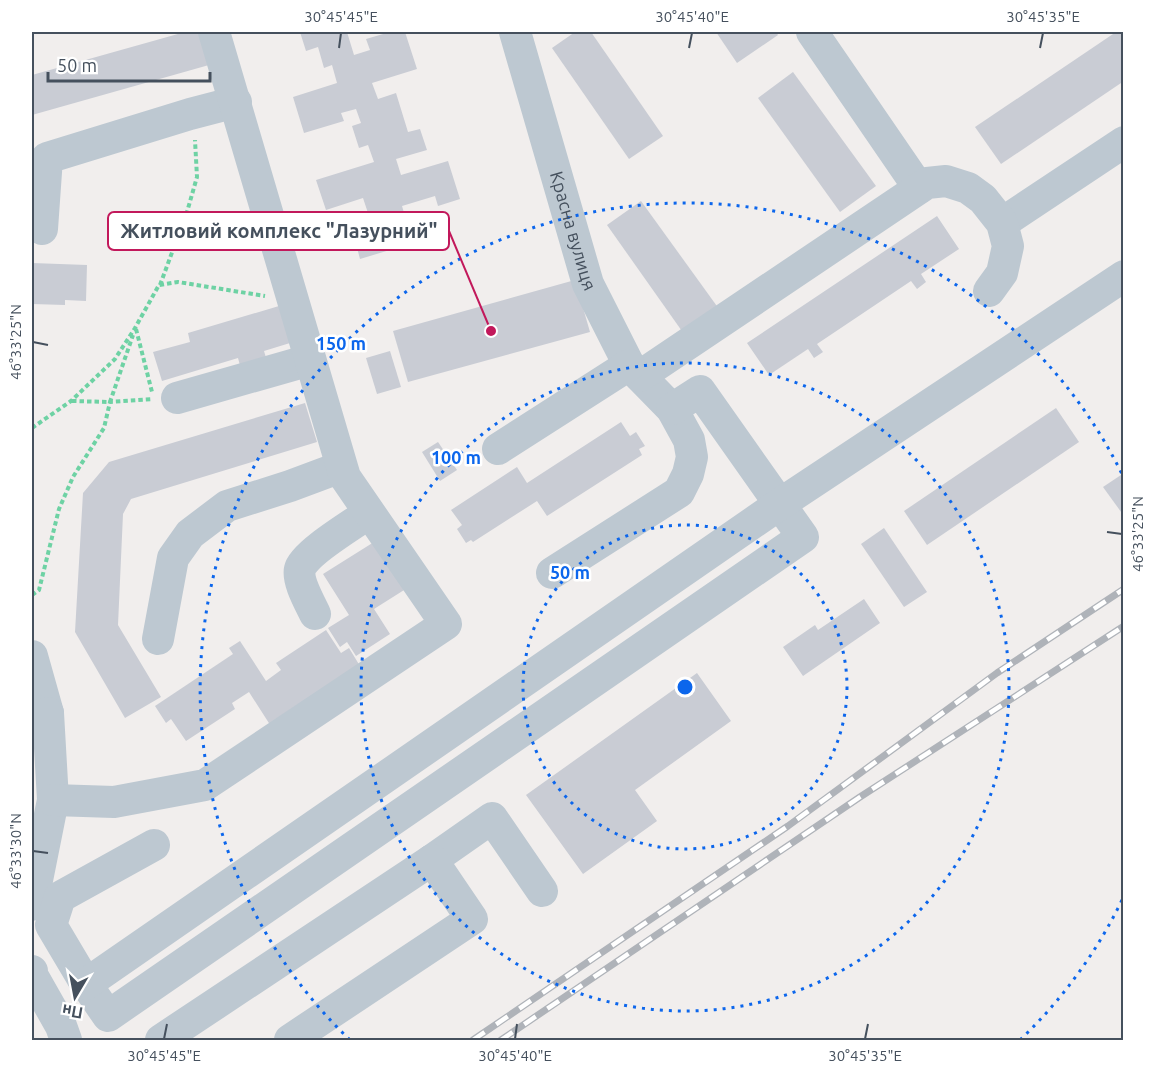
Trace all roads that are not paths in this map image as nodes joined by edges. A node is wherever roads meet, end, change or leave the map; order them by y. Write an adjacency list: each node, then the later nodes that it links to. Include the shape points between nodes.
1 (214, 32): 4 (street)
2 (515, 32): 12 (street, Красна вулиця, via 588,284)
3 (812, 32): 6 (street)
4 (236, 102): 8 (street, via 46,158); 11 (street)
5 (1124, 142): 7 (street)
6 (919, 188): 7 (street, via 946,181 968,188); 12 (street)
7 (1002, 222): 10 (street, via 1008,246 1002,273)
8 (42, 228)
9 (1124, 276): 17 (street)
10 (988, 291)
11 (310, 360): 13 (street); 16 (street)
12 (635, 371): 14 (street, Красна вулиця); 15 (street)
13 (177, 398)
14 (672, 409): 17 (street, via 700,391); 19 (street, Красна вулиця, via 689,440 692,457 679,492)
15 (498, 449)
16 (341, 466): 18 (street); 21 (street, via 227,506 190,534 174,558)
17 (780, 504): 26 (street, via 86,984 51,925 60,897)
18 (369, 513): 20 (street, via 308,556 300,569 302,588); 25 (street, via 446,624 205,785 114,802)
19 (552, 573)
20 (315, 614)
21 (158, 639)
22 (32, 656): 23 (street)
23 (40, 715): 24 (street); 25 (street)
24 (32, 758)
25 (53, 800): 29 (street)
26 (154, 845)
27 (432, 860): 28 (street, via 492,818); 32 (street); 33 (street, via 472,919)
28 (542, 891)
29 (32, 905)
30 (32, 970): 31 (street, via 61,1026)
31 (60, 1038)
32 (161, 1041)
33 (290, 1041)

